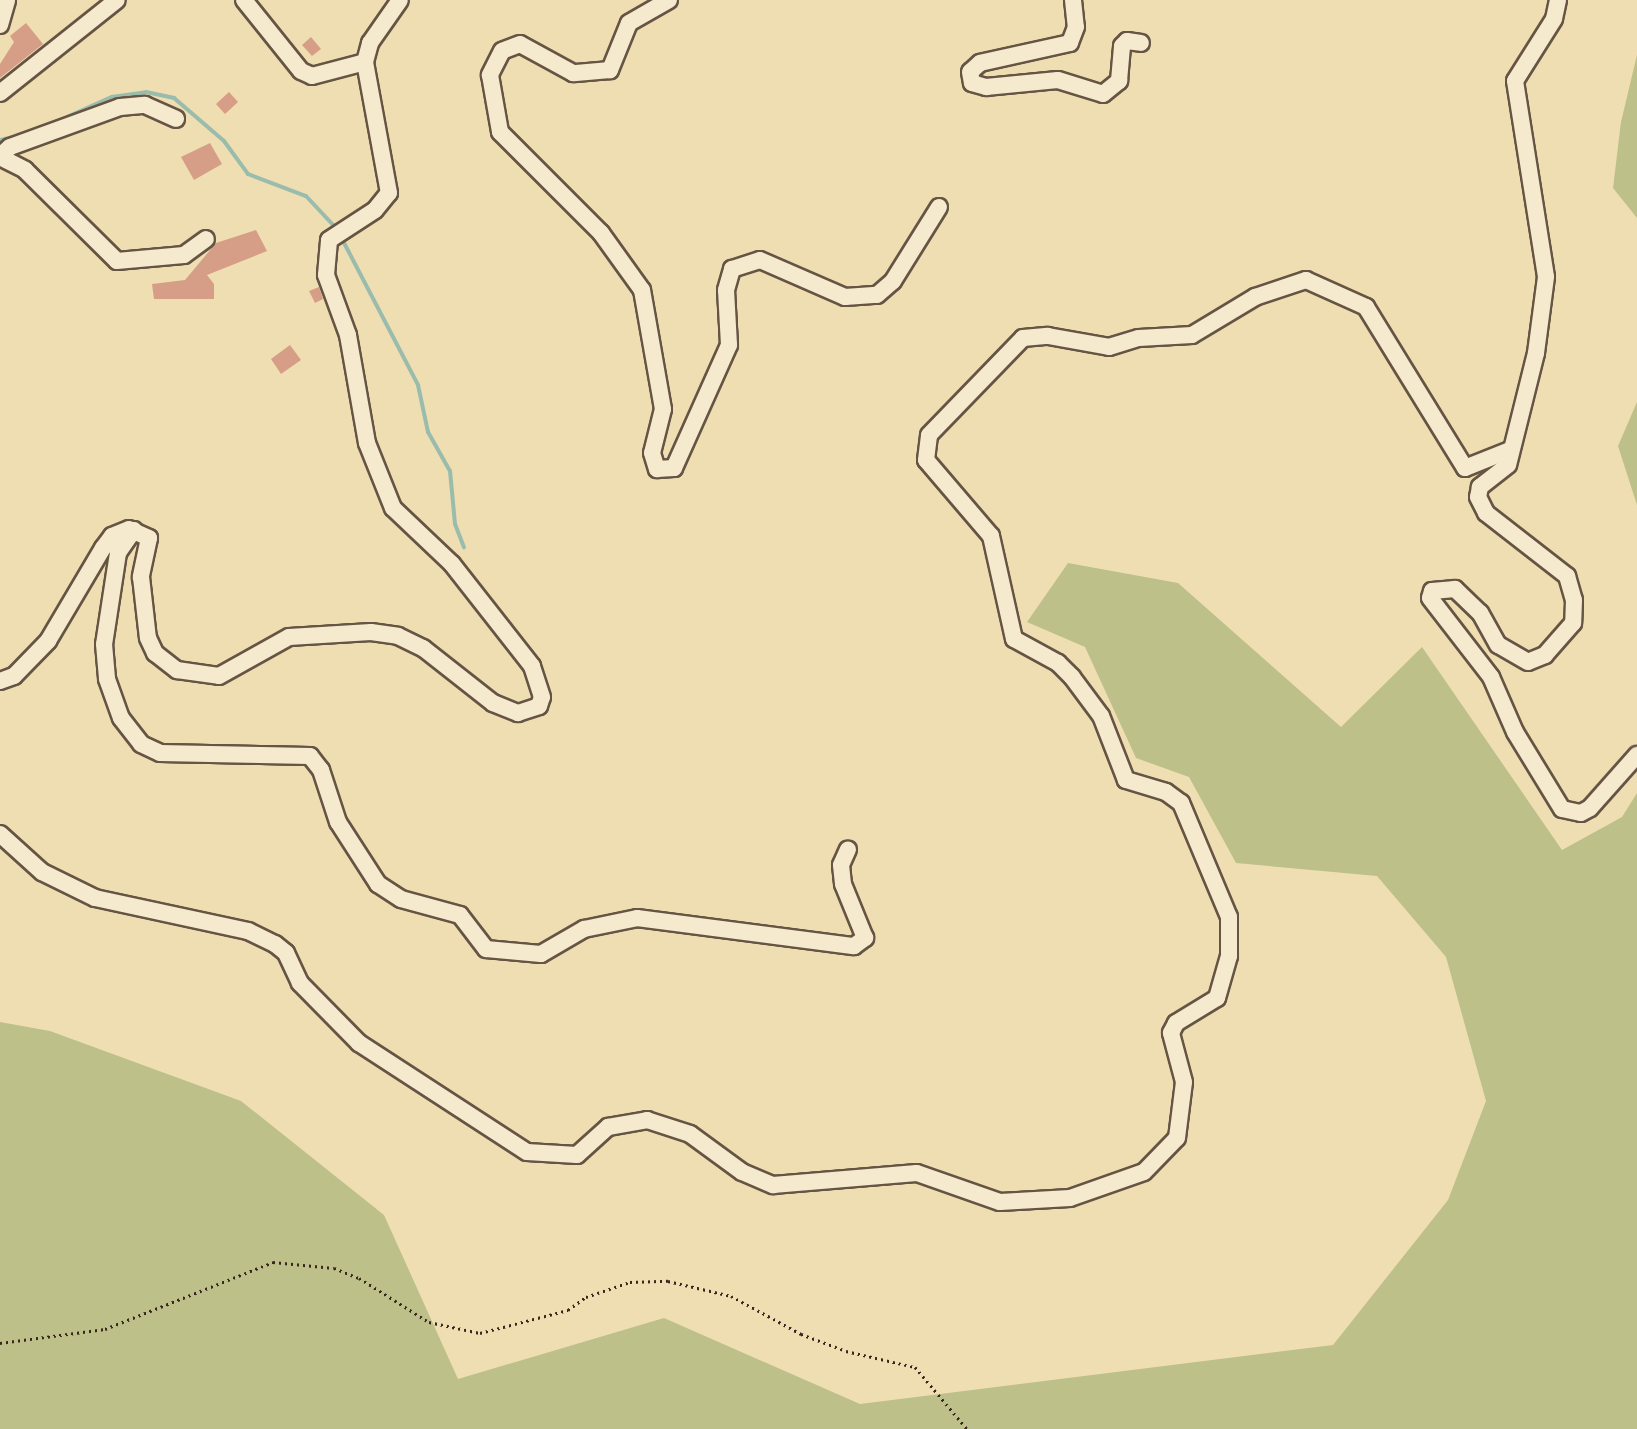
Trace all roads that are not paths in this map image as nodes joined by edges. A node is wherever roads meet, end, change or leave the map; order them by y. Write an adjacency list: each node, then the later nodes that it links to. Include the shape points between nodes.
1 (7, 0): 8 (street)
2 (117, 0): 11 (street)
3 (244, 0): 10 (street, via 301,71 312,76)
4 (400, 0): 10 (street, via 370,43)
5 (669, 0): 14 (street, via 629,23 610,70 573,73 520,44 502,51 490,75 500,132 601,233 642,290 663,409 652,453 657,469 674,468 729,345 726,290 732,269 760,260 845,297 877,295 893,281)
6 (1073, 0): 9 (street, via 1076,27 1070,43 980,63 970,72 972,83 986,87 1058,80 1103,94 1119,81 1122,46 1127,41)
7 (1558, 0): 16 (street, via 1554,19 1515,81 1546,277 1536,353)
8 (0, 25)
9 (1141, 43)
10 (365, 62): 17 (street, via 374,127 390,186 375,210 329,240 325,255 331,293 356,368 367,443 393,508 452,564 532,666 542,697 539,706 518,713 493,703 423,648 398,636 371,632 289,637 219,676 177,670 155,653 148,638 141,577 149,538)
11 (0, 93)
12 (176, 119): 13 (street, via 145,105 120,107 10,147)
13 (0, 157): 15 (street, via 25,170 117,261 184,255)
14 (939, 207)
15 (206, 239)
16 (1510, 450): 19 (street, via 1502,474 1480,487 1481,508 1567,576 1573,590 1573,623 1545,655 1528,662 1498,645 1480,613 1455,589 1432,591 1433,606 1491,677 1515,732 1562,809 1581,813 1590,808); 20 (street, via 1465,468 1366,307 1306,280 1255,297 1192,335 1139,338 1109,347 1048,336 1023,338 929,435 926,460 991,536 1014,639 1058,663 1072,677 1101,716 1126,780 1166,792 1181,803 1229,917 1229,956 1217,998 1176,1023 1171,1033 1184,1082 1177,1138 1144,1172 1070,1198 1026,1204 991,1201 917,1173 773,1185 742,1172 690,1134 647,1120 608,1127 577,1155 527,1152 359,1043 300,983 286,953 275,944 248,931 95,898 42,872)
17 (134, 530): 18 (street, via 112,536 48,641 14,676); 21 (street, via 118,553 104,644 107,679 121,718 141,744 160,753 310,756 321,770 338,822 378,884 401,899 460,915 486,949 541,954 584,929 637,918 854,946 865,938 843,884 841,865)
18 (0, 681)
19 (1637, 755)
20 (0, 834)
21 (848, 849)

